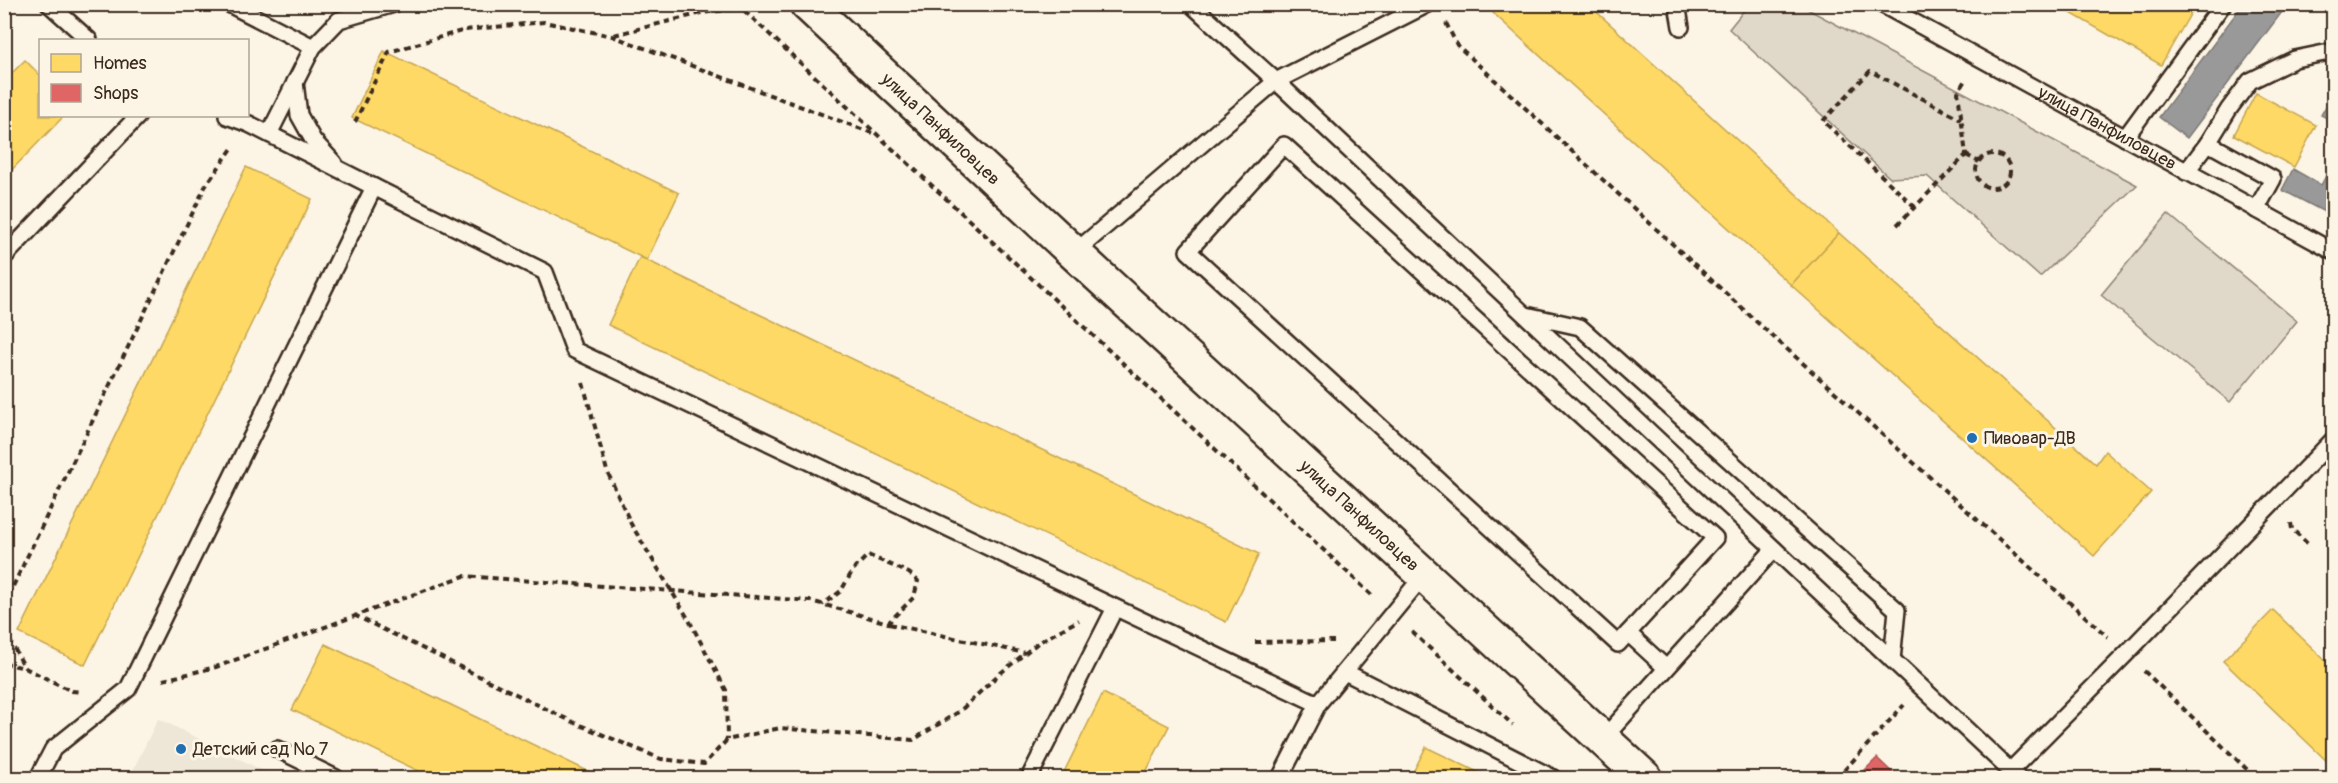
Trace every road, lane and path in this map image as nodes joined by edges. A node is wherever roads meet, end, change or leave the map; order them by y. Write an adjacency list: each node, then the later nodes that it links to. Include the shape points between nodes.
1 (49, 4): 16 (lane)
2 (229, 4): 17 (lane)
3 (394, 4): 17 (lane, via 339,20)
4 (737, 4): 12 (path)
5 (756, 4): 12 (path)
6 (807, 4): 40 (street, улица Панфиловцев)
7 (1191, 4): 20 (lane)
8 (1428, 4): 20 (lane)
9 (1677, 4): 14 (lane)
10 (1881, 4): 29 (lane, улица Панфиловцев)
11 (2223, 4): 29 (lane)
12 (742, 8): 15 (path, via 702,13); 28 (path)
13 (1443, 15): 59 (path, via 1457,45 1759,324)
14 (1681, 27)
15 (612, 36): 25 (path, via 544,22 465,30 389,52); 28 (path)
16 (88, 39)
17 (313, 47): 21 (lane)
18 (2334, 51): 30 (lane, via 2295,59 2250,81)
19 (1970, 71): 24 (path, via 1958,92)
20 (1276, 81): 40 (lane); 42 (lane)
21 (295, 82): 27 (lane); 33 (lane, via 299,115)
22 (137, 117): 41 (lane)
23 (229, 117): 26 (lane)
24 (1962, 119): 31 (path); 36 (path, via 1870,71 1823,121)
25 (355, 122)
26 (249, 124): 27 (lane); 51 (path, via 206,187)
27 (269, 134): 33 (lane)
28 (876, 134): 53 (path)
29 (2126, 138): 34 (lane, улица Панфиловцев)
30 (2208, 143): 34 (lane); 37 (lane, via 2273,179)
31 (1966, 155): 32 (path); 36 (path)
32 (1979, 162): 32 (path, via 1988,154 2000,155 2008,162 2009,179 1995,188 1984,186 1977,177)
33 (340, 170): 35 (lane)
34 (2186, 172): 37 (lane, улица Панфиловцев)
35 (374, 187): 43 (lane, via 545,272); 66 (lane)
36 (1915, 207): 38 (path)
37 (2256, 210): 39 (lane, улица Панфиловцев)
38 (1897, 225)
39 (2334, 252)
40 (1074, 253): 48 (street, улица Панфиловцев)
41 (4, 257)
42 (1524, 315): 47 (lane); 60 (lane, via 1580,327 1898,610)
43 (574, 350): 49 (path, via 607,471 631,524); 52 (lane)
44 (2334, 439): 59 (lane)
45 (2292, 519): 46 (path, via 2292,529)
46 (2309, 545)
47 (1774, 549): 60 (lane); 63 (lane)
48 (1423, 576): 53 (lane); 69 (street, улица Панфиловцев)
49 (672, 591): 50 (path); 54 (path, via 464,576); 54 (path, via 726,690 727,740 704,764 661,759 575,723)
50 (822, 604): 55 (path); 55 (path, via 841,591 868,555 918,581 915,597)
51 (4, 605)
52 (1115, 608): 67 (lane); 74 (lane)
53 (1392, 613): 64 (lane); 68 (path)
54 (354, 615): 66 (path, via 216,667)
55 (888, 623): 58 (path)
56 (4, 630): 62 (path)
57 (1628, 633): 57 (lane, via 1618,644 1188,251 1284,145 1714,538); 63 (lane)
58 (1025, 653)
59 (2126, 654): 71 (lane); 80 (path)
60 (1892, 660): 65 (lane)
61 (4, 663): 62 (path)
62 (26, 668): 66 (path, via 72,691)
63 (1666, 668): 69 (lane)
64 (1345, 672): 67 (lane); 76 (lane)
65 (1920, 687): 71 (lane); 79 (path)
66 (128, 689): 72 (lane, via 53,749)
67 (1318, 704): 75 (lane)
68 (1520, 731)
69 (1611, 748): 77 (street, улица Панфиловцев); 78 (lane)
70 (278, 749): 73 (lane)
71 (2014, 775)
72 (38, 778)
73 (336, 778)
74 (1029, 778)
75 (1280, 778)
76 (1552, 778)
77 (1645, 778)
78 (1661, 778)
79 (1837, 778)
80 (2256, 778)

